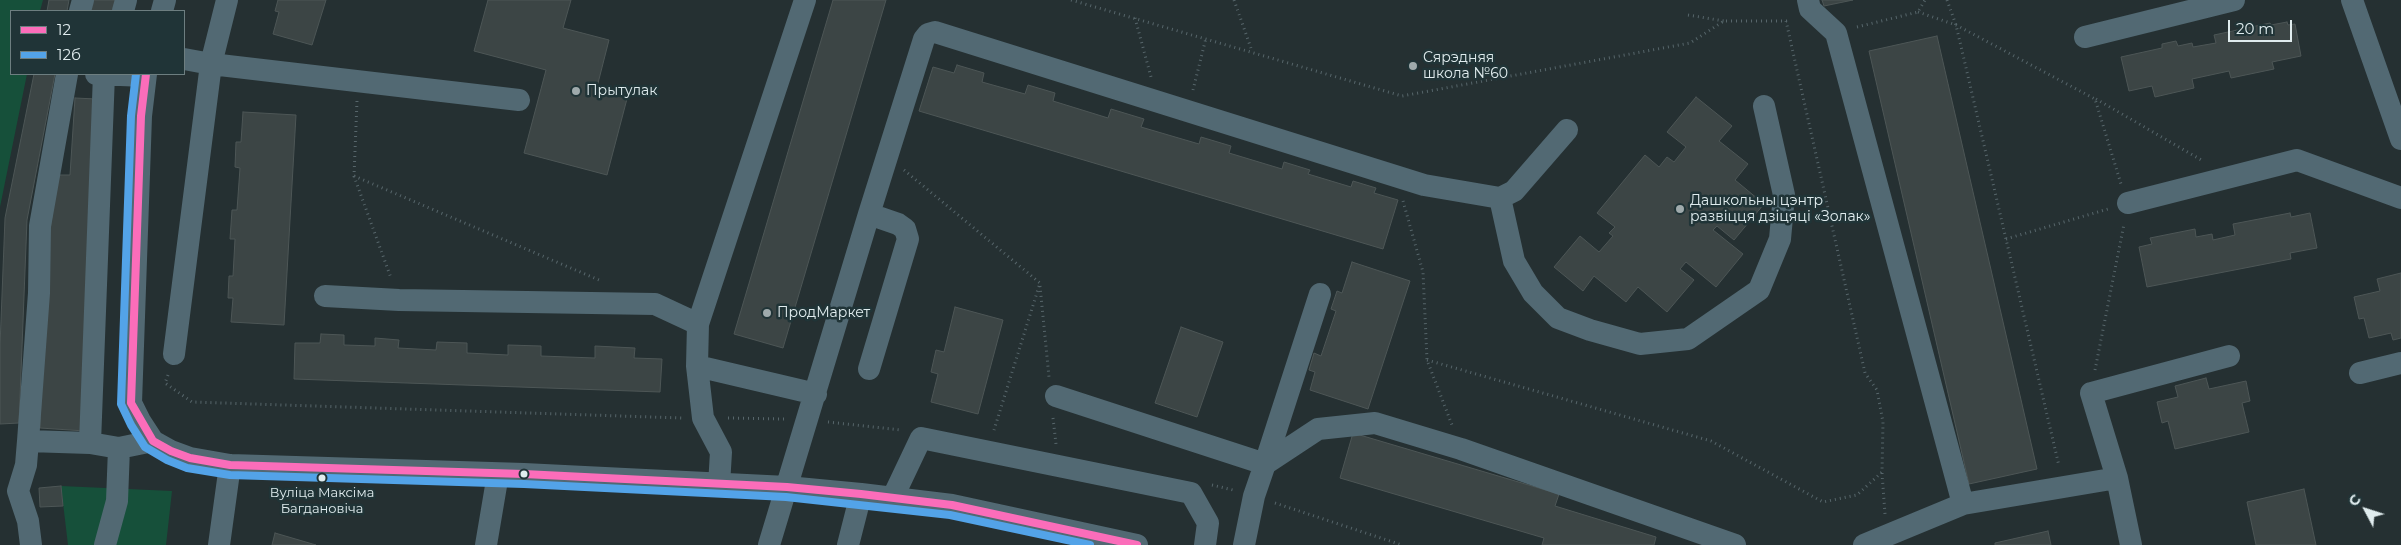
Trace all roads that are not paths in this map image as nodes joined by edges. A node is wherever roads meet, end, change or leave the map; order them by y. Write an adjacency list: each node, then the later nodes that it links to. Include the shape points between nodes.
1 (227, 0): 8 (street)
2 (805, 0): 22 (street)
3 (1808, 0): 43 (street, via 1810,9 1829,27)
4 (2234, 0): 6 (street)
5 (2352, 0): 15 (street)
6 (2086, 37)
7 (185, 59): 8 (street)
8 (211, 64): 12 (street); 23 (street)
9 (67, 75): 32 (street, via 40,226 39,293)
10 (101, 75): 33 (street)
11 (145, 75): 31 (street, via 136,216 131,403)
12 (519, 100)
13 (1764, 106): 16 (street, via 1784,195 1780,239 1759,290 1688,339 1640,344 1558,318 1533,293 1514,261)
14 (1567, 130): 16 (street, via 1514,191)
15 (2401, 139)
16 (1500, 198): 19 (street, via 1424,185 934,32 924,40)
17 (2401, 198): 18 (street, via 2297,160)
18 (2128, 203)
19 (869, 214): 27 (street, via 898,224 905,229 908,239); 29 (street)
20 (1320, 294): 35 (street)
21 (325, 296): 22 (street, via 655,304)
22 (698, 324): 26 (street)
23 (174, 354)
24 (2229, 356): 38 (street, via 2091,394)
25 (2401, 363): 28 (street)
26 (697, 366): 29 (street); 39 (street, via 702,418 721,452)
27 (870, 369)
28 (2360, 374)
29 (816, 394): 40 (street)
30 (1053, 396): 35 (street)
31 (153, 440): 34 (street); 36 (street, via 190,458)
32 (28, 441): 33 (street); 44 (street, via 26,465 18,491 28,521)
33 (90, 443): 34 (street)
34 (119, 448): 45 (street, via 117,501)
35 (1265, 464): 52 (street, via 1254,496); 53 (street, via 1318,429 1375,423 1461,448)
36 (230, 465): 37 (street); 46 (street)
37 (498, 474): 39 (street); 47 (street)
38 (2117, 478): 43 (street); 55 (street)
39 (719, 485): 40 (street)
40 (786, 487): 41 (street); 48 (street)
41 (861, 494): 42 (street); 49 (street)
42 (893, 497): 50 (street, via 952,505); 51 (street, via 922,438 1191,493 1208,523)
43 (1963, 504): 54 (street)
44 (31, 545)
45 (105, 545)
46 (219, 545)
47 (486, 545)
48 (769, 545)
49 (848, 545)
50 (1137, 545)
51 (1205, 545)
52 (1244, 545)
53 (1736, 545)
54 (1864, 545)
55 (2131, 545)

